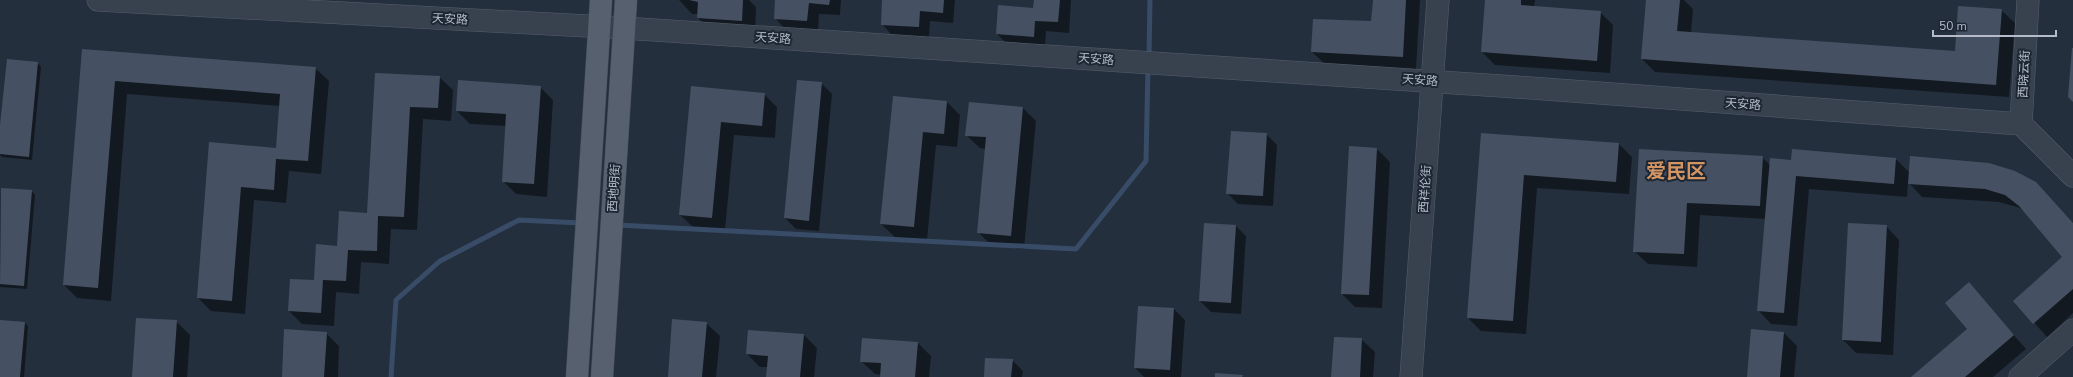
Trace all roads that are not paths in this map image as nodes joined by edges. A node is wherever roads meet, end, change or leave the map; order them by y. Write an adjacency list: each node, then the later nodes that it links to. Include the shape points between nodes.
1 (98, 0): 6 (street, 天安路)
2 (600, 0): 6 (main road, 西地明街)
3 (626, 0): 7 (main road, 西地明街)
4 (1438, 0): 8 (street, 西祥伦街)
5 (2028, 0): 9 (street, 西晓云街)
6 (599, 28): 7 (street, 天安路); 12 (main road, 西地明街)
7 (624, 28): 8 (street, 天安路); 13 (main road, 西地明街)
8 (1433, 81): 9 (street, 天安路); 14 (street, 西祥伦街)
9 (2021, 124): 10 (street)
10 (2073, 176)
11 (2073, 330): 15 (street)
12 (577, 377)
13 (602, 377)
14 (1411, 377)
15 (2020, 377)

